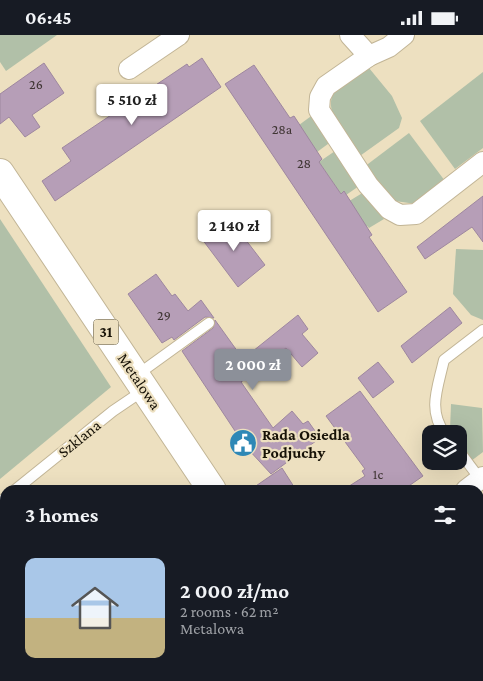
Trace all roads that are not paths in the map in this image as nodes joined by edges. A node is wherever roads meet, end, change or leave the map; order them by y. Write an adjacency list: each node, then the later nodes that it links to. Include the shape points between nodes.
1 (179, 35): 5 (street)
2 (350, 35): 4 (street)
3 (404, 35): 4 (street, via 389,47)
4 (368, 56): 6 (street, via 326,86 320,97 319,109 368,185 389,209 400,215 416,214)
5 (129, 69)
6 (483, 162)
7 (0, 173): 10 (main road, Metalowa / 31)
8 (209, 323): 10 (lane, Szklana)
9 (483, 330): 11 (lane, via 444,360 434,403 434,414)
10 (141, 382): 14 (lane, Szklana, via 113,411); 15 (main road, Metalowa / 31)
11 (440, 425)
12 (467, 466): 13 (lane)
13 (476, 482)
14 (21, 485)
15 (209, 485)

